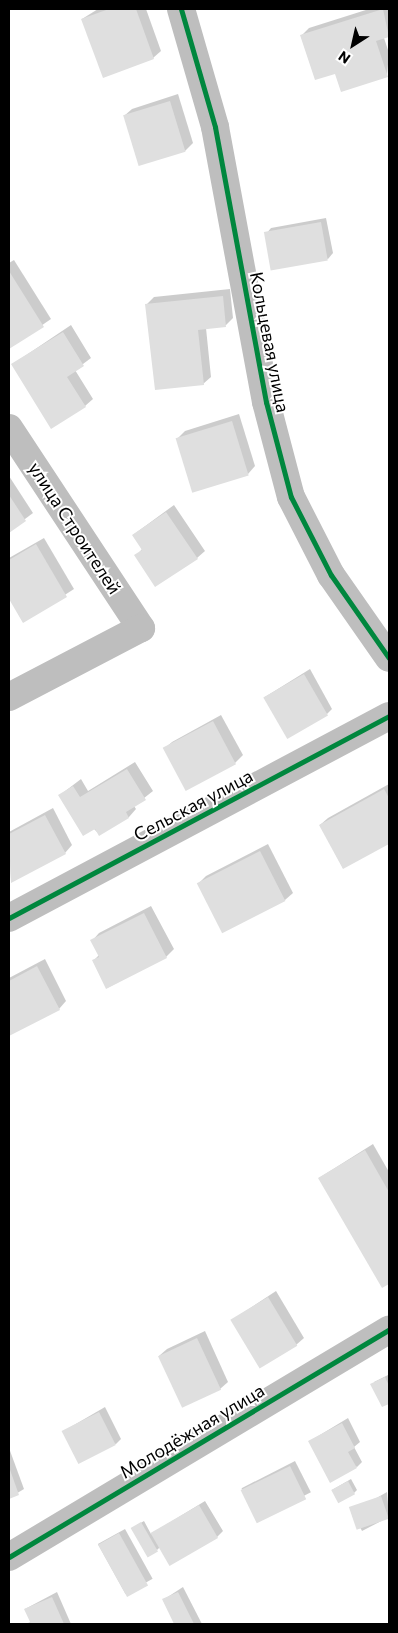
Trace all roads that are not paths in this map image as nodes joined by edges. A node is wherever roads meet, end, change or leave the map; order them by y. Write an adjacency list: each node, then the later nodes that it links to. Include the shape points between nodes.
1 (181, 9): 3 (street, Кольцевая улица, via 215,126 266,402 291,497 330,575)
2 (9, 428): 4 (street, улица Строителей, via 141,628)
3 (389, 658)
4 (9, 697)
5 (389, 716): 6 (street, Сельская улица)
6 (9, 918)
7 (389, 1330): 8 (street, Молодёжная улица)
8 (9, 1557)

